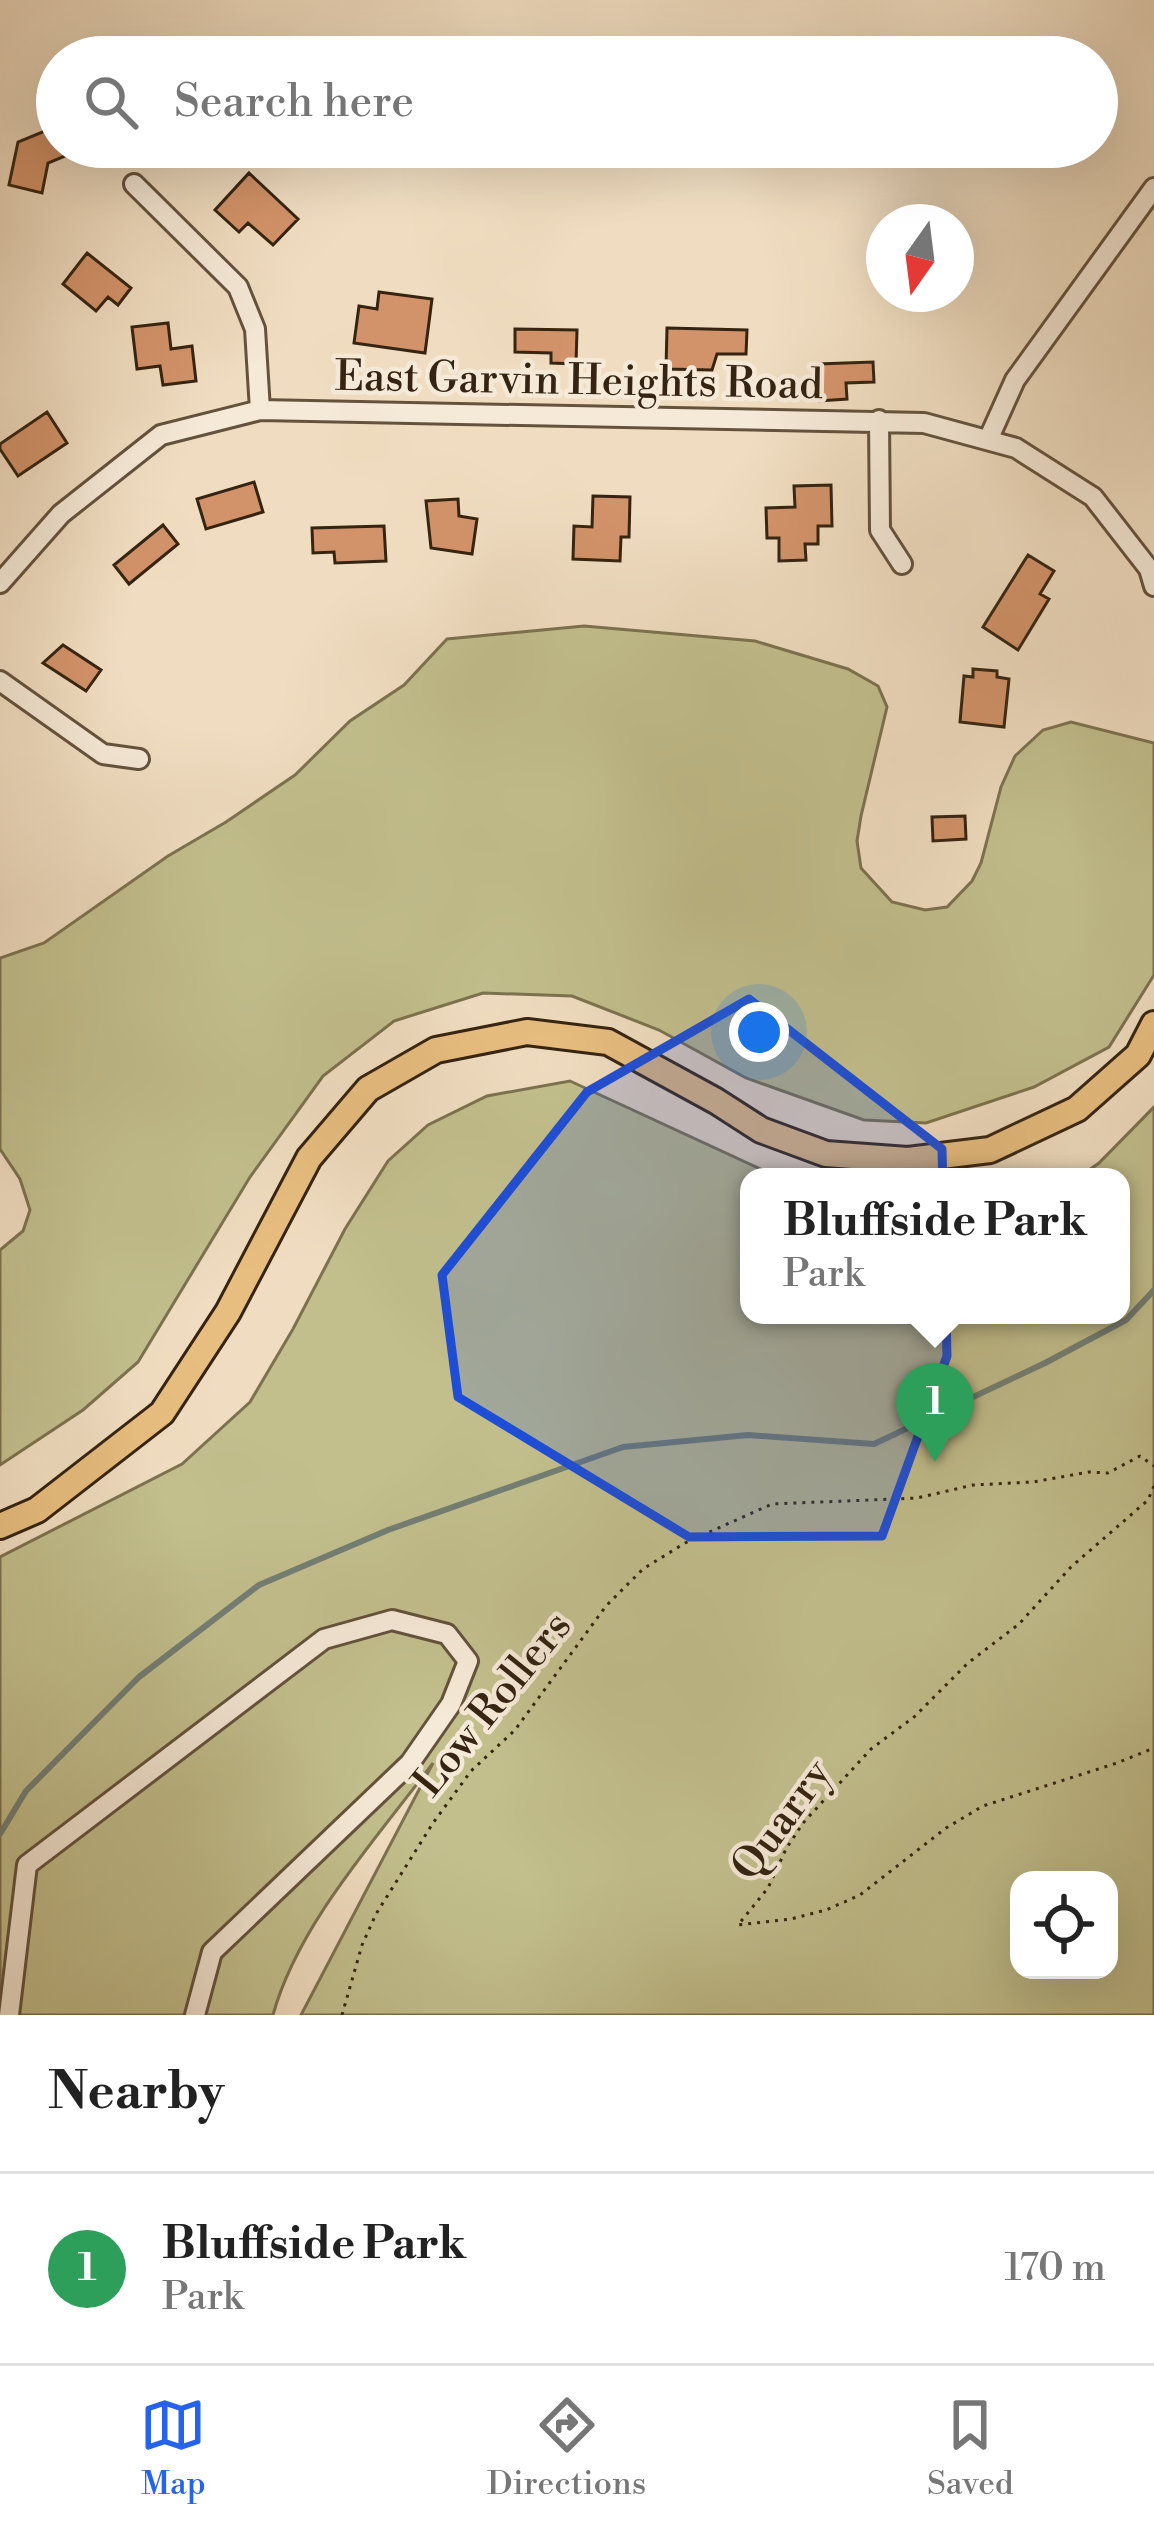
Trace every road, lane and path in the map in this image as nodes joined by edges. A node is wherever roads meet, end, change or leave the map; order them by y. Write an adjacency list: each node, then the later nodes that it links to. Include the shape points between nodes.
1 (134, 184): 3 (street, via 238,287 255,329)
2 (1154, 188): 5 (street, via 1016,380)
3 (260, 410): 4 (street, East Garvin Heights Road); 7 (street, East Garvin Heights Road, via 160,434 62,514)
4 (878, 420): 5 (street, East Garvin Heights Road); 6 (street, via 880,530)
5 (988, 440): 8 (street, East Garvin Heights Road, via 1016,448 1093,497)
6 (902, 563)
7 (0, 583)
8 (1154, 586)
9 (0, 681): 10 (street, via 103,754)
10 (139, 759)
11 (1154, 1024): 14 (main road, via 1138,1054 1077,1108 989,1150 908,1160 826,1154 761,1130 608,1042 527,1032 436,1050 368,1089 310,1158 228,1312 162,1413 37,1510)
12 (1154, 1466): 18 (path, Low Rollers, via 1140,1456 1108,1473 917,1498 772,1504 643,1569 433,1822 376,1914)
13 (1154, 1486): 15 (path, Quarry, via 1019,1624 871,1749 803,1822 738,1925 826,1910 860,1895 983,1806)
14 (0, 1526)
15 (1154, 1748)
16 (9, 2015): 17 (street, via 27,1864 324,1639 392,1620 447,1634 469,1661 451,1704 410,1763 212,1952)
17 (195, 2015)
18 (342, 2015)

